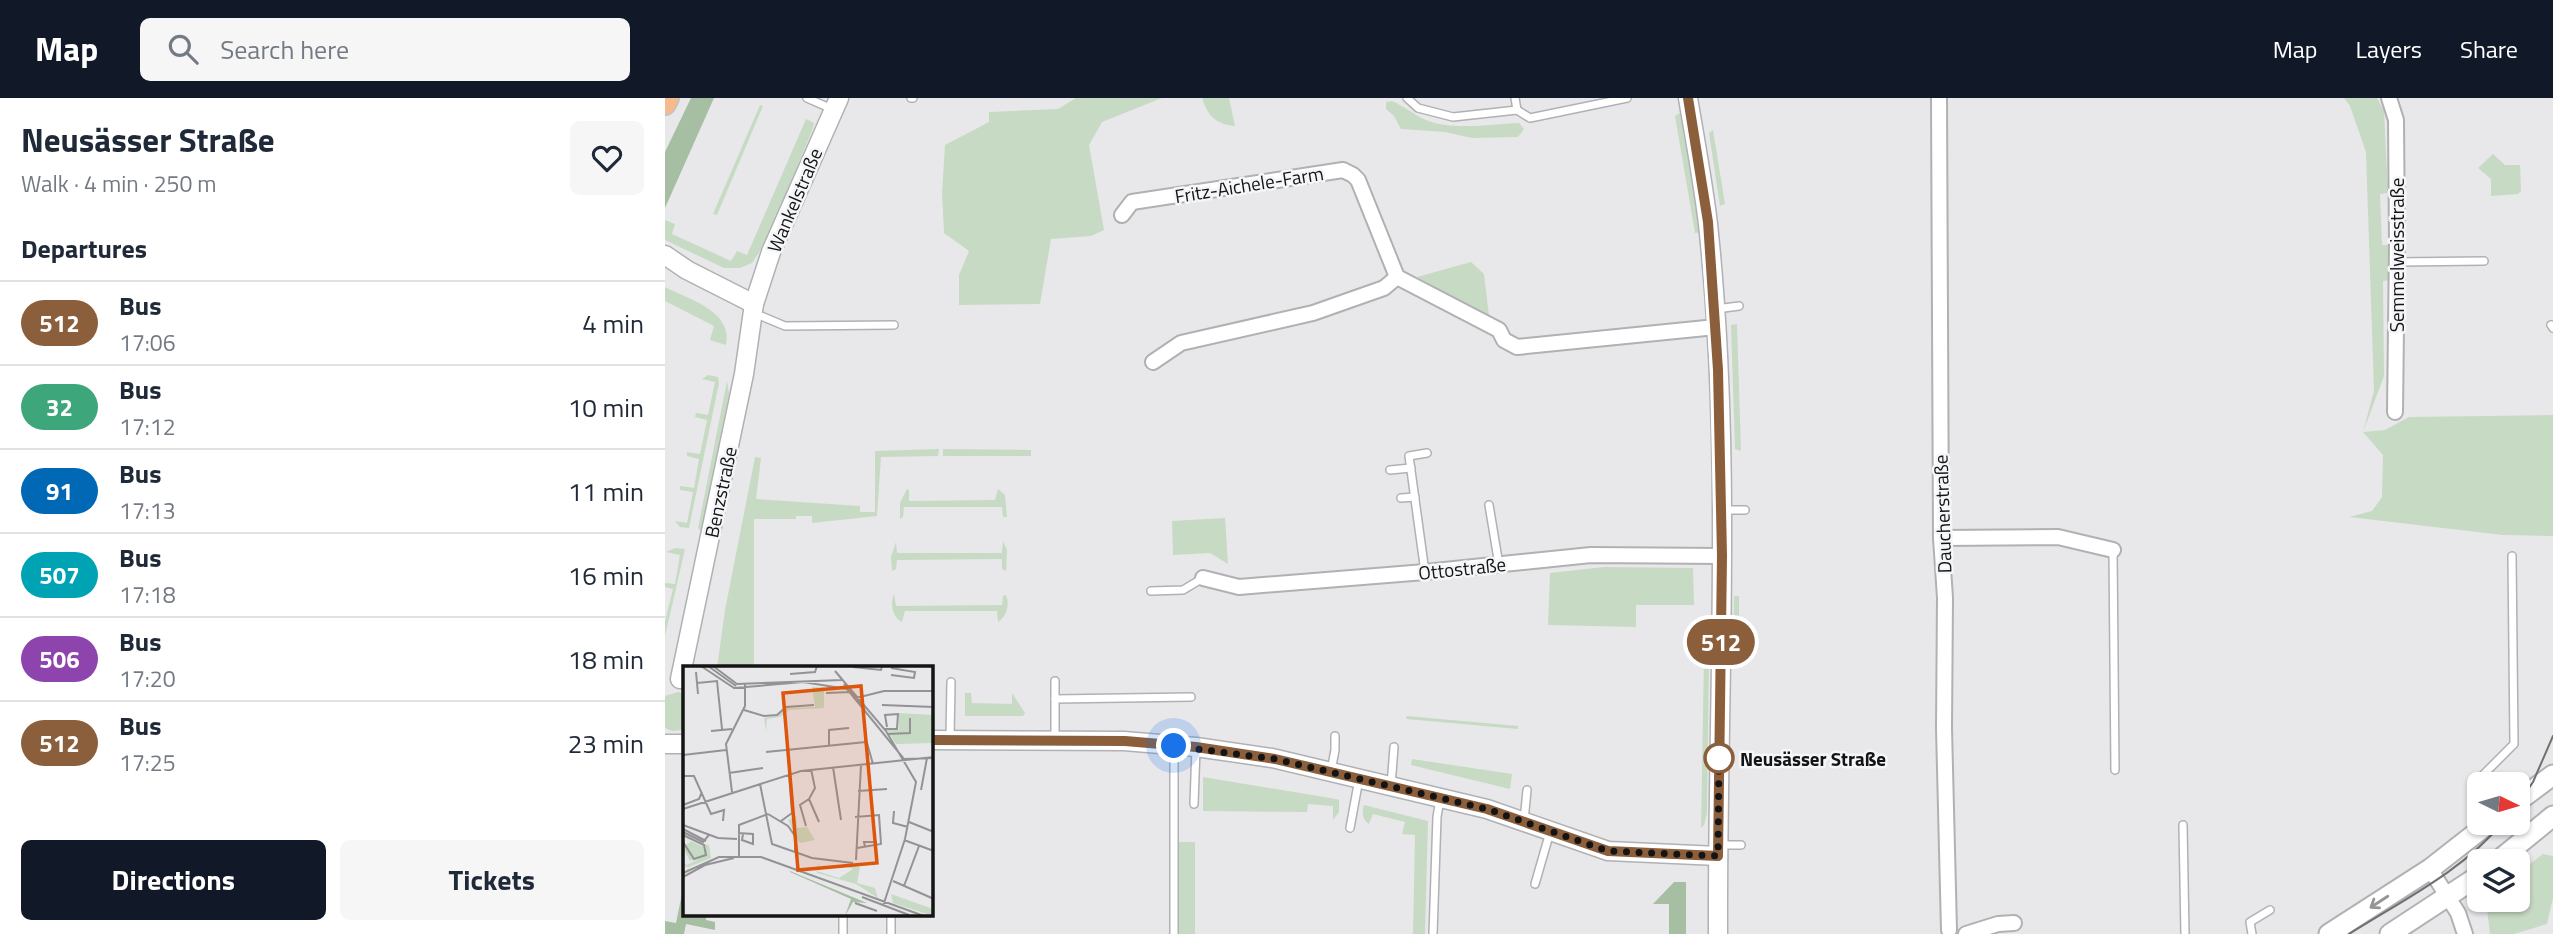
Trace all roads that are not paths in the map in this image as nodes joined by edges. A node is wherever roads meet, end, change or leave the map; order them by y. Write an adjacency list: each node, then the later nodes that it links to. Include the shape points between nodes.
1 (668, 98): 9 (main road)
2 (807, 98): 10 (lane)
3 (1407, 98): 11 (lane, via 1418,108 1453,117)
4 (1515, 98): 11 (lane)
5 (1627, 98): 11 (lane, via 1530,118)
6 (1688, 98): 21 (street, via 1708,222)
7 (1939, 98): 33 (street, Daucherstraße)
8 (2389, 98): 15 (street, Semmelweisstraße, via 2396,120)
9 (665, 104)
10 (837, 104): 20 (street, Wankelstraße, via 771,252)
11 (1517, 110)
12 (1122, 215): 18 (street, Fritz-Aichele-Farm, via 1132,202 1343,170 1358,180)
13 (665, 255): 17 (street)
14 (2484, 261): 15 (lane)
15 (2397, 262): 24 (street, Semmelweisstraße)
16 (665, 267): 17 (street)
17 (687, 270): 20 (street)
18 (1397, 277): 21 (street, via 1499,330 1504,340 1517,347); 23 (street, via 1384,288 1313,313 1181,344)
19 (1739, 306): 21 (lane)
20 (754, 308): 22 (lane, via 785,326); 41 (street, Benzstraße, via 744,374)
21 (1716, 318): 31 (street)
22 (894, 325)
23 (1153, 362)
24 (2395, 412)
25 (1427, 453): 26 (lane, via 1409,456)
26 (1411, 468): 27 (lane); 28 (lane)
27 (1390, 470)
28 (1415, 497): 29 (lane); 38 (lane)
29 (1401, 498)
30 (1489, 505): 37 (lane)
31 (1722, 510): 32 (lane); 35 (street)
32 (1745, 510)
33 (1941, 538): 34 (street, via 2058,537); 82 (street, Daucherstraße)
34 (2113, 550): 55 (lane)
35 (1722, 556): 37 (street, Ottostraße, via 1591,555); 73 (street)
36 (2512, 556): 57 (lane, via 2514,744)
37 (1499, 565): 38 (street, Ottostraße)
38 (1425, 572): 39 (street, Ottostraße, via 1239,587)
39 (1203, 578): 40 (lane, via 1183,590)
40 (1151, 591)
41 (676, 680)
42 (1055, 681): 45 (lane)
43 (951, 682): 48 (lane)
44 (1191, 697): 45 (lane)
45 (1055, 699): 49 (lane)
46 (1335, 736): 56 (lane)
47 (933, 740): 48 (street)
48 (950, 740): 49 (street)
49 (1055, 741): 52 (street)
50 (665, 744): 51 (street)
51 (683, 744)
52 (1174, 746): 53 (street); 85 (lane)
53 (1196, 747): 56 (street); 64 (lane)
54 (1394, 747): 60 (lane)
55 (2115, 770)
56 (1331, 772): 59 (street)
57 (2486, 772)
58 (2553, 775): 62 (main road)
59 (1359, 778): 60 (street); 68 (lane)
60 (1391, 787): 63 (street)
61 (1527, 790): 66 (lane)
62 (2531, 791)
63 (1440, 798): 66 (street); 86 (lane)
64 (1194, 804)
65 (2553, 816): 72 (main road)
66 (1524, 822): 69 (street)
67 (2183, 825): 89 (lane)
68 (1350, 828)
69 (1550, 832): 73 (street, via 1608,851); 75 (lane)
70 (2473, 835): 74 (main road)
71 (1741, 845): 73 (lane)
72 (2513, 849)
73 (1718, 850): 87 (street)
74 (2430, 869): 77 (street); 91 (main road, one-way to 91)
75 (1535, 884)
76 (2467, 884): 77 (main road)
77 (2449, 897): 92 (main road); 93 (street)
78 (2270, 910): 90 (lane, via 2250,922)
79 (843, 916): 83 (lane)
80 (891, 916): 84 (lane)
81 (2014, 923): 88 (street)
82 (1949, 932): 88 (street)
83 (843, 934)
84 (891, 934)
85 (1174, 934)
86 (1433, 934)
87 (1718, 934)
88 (1965, 934)
89 (2185, 934)
90 (2252, 934)
91 (2329, 934)
92 (2390, 934)
93 (2465, 934)

